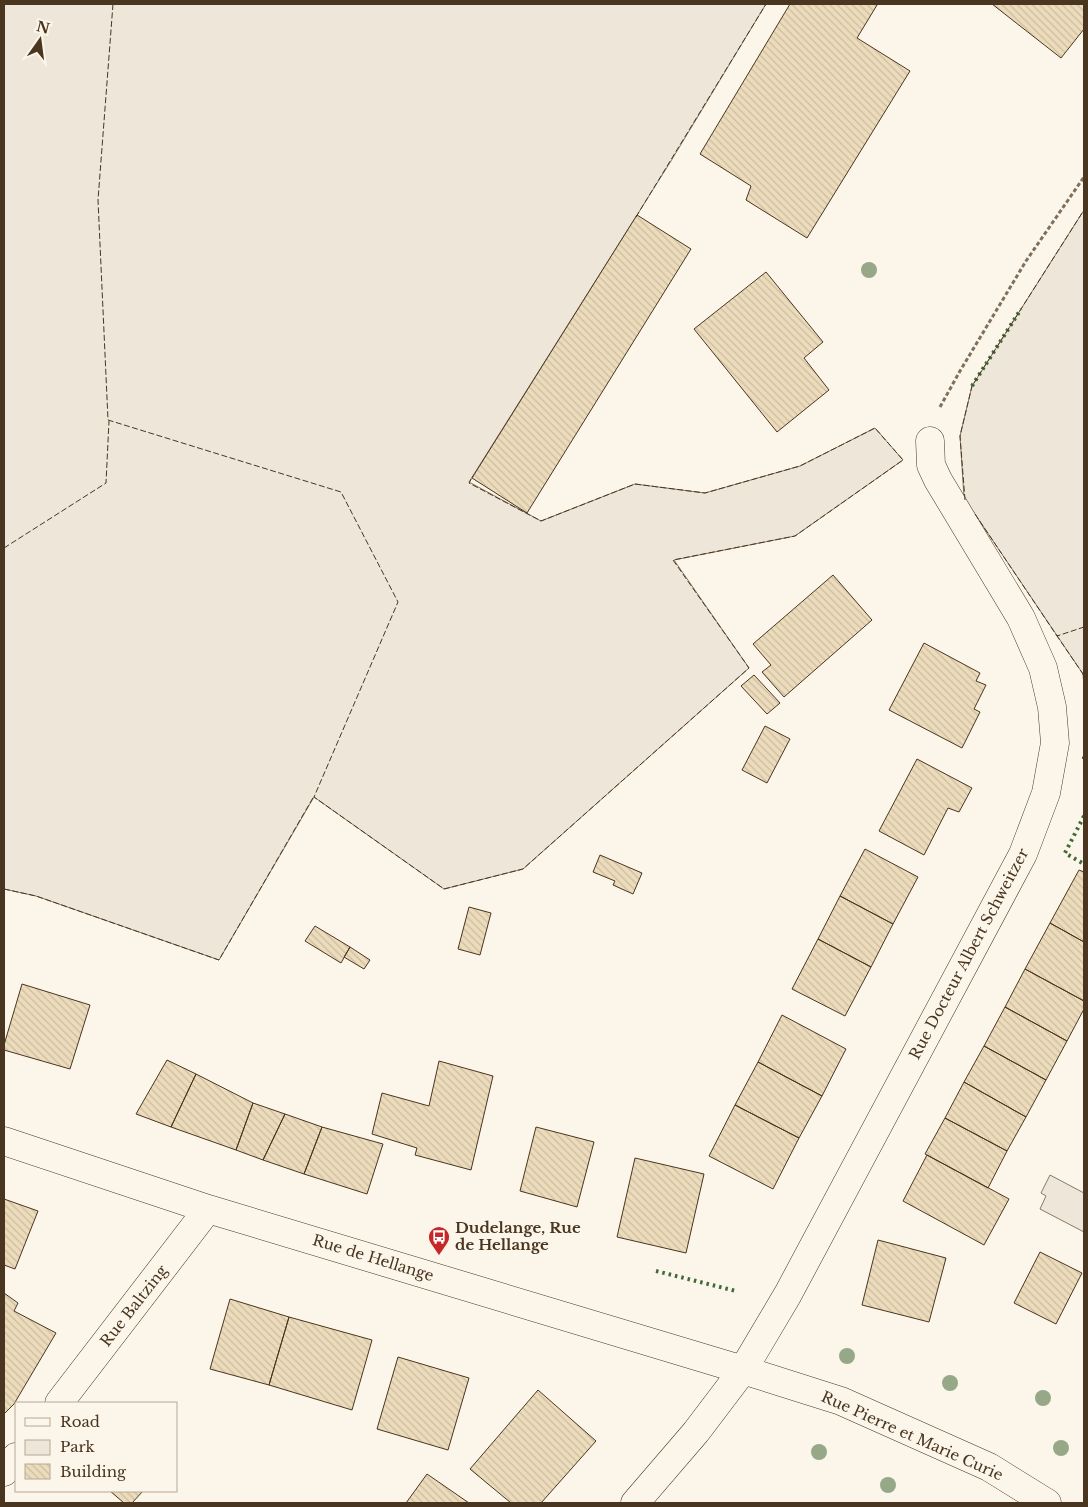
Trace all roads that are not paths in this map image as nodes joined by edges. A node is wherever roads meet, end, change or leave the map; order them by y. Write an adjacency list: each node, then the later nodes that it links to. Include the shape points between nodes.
1 (930, 440): 4 (street, Rue Docteur Albert Schweitzer, via 931,465 938,480 1020,618 1043,668 1056,743 1046,793 1023,854 788,1294)
2 (4, 1141): 3 (street, Rue de Hellange)
3 (208, 1209): 4 (street, Rue de Hellange); 5 (street, Rue Baltzing)
4 (744, 1370): 8 (street, Rue Docteur Albert Schweitzer); 9 (street, Rue Pierre et Marie Curie, via 841,1401 989,1467)
5 (60, 1402)
6 (15, 1458): 7 (street)
7 (4, 1472)
8 (636, 1503)
9 (1047, 1503)

